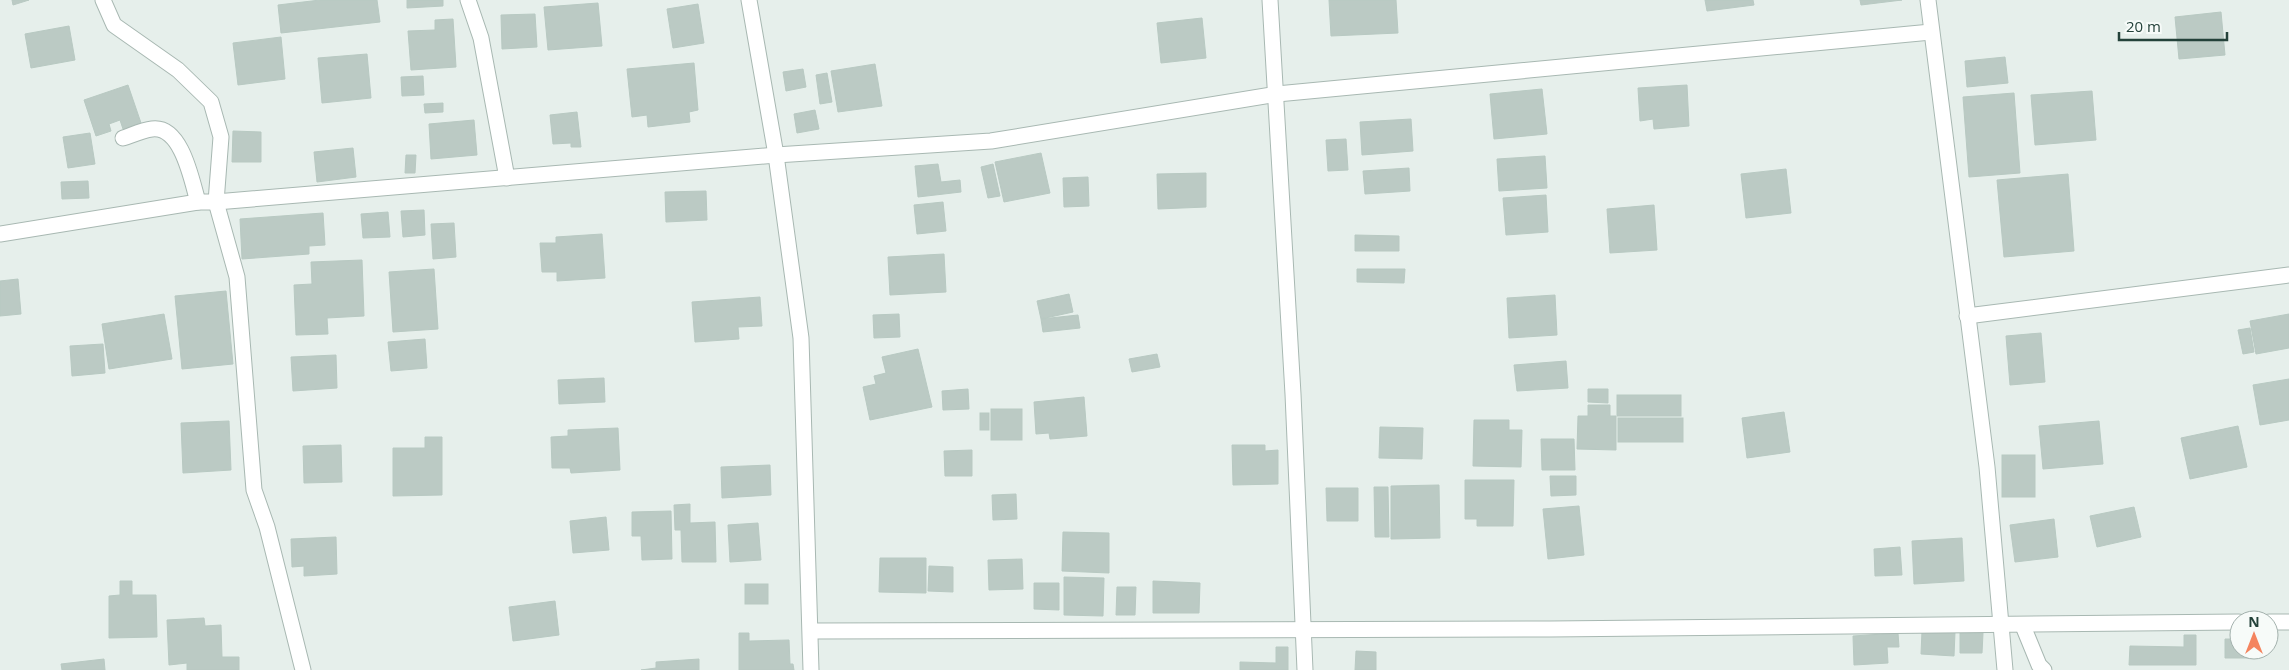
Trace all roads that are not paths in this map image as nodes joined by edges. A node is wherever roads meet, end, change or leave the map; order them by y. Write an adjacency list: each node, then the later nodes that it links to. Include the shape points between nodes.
1 (104, 0): 12 (street, via 114,25 178,70 211,102 221,137)
2 (468, 0): 10 (street, via 481,38)
3 (748, 0): 9 (street)
4 (1270, 0): 7 (street)
5 (1928, 0): 6 (street)
6 (1931, 32): 7 (street); 15 (street)
7 (1276, 94): 9 (street, via 991,142); 19 (street)
8 (123, 138): 11 (street, via 153,128 164,130 184,152)
9 (776, 155): 10 (street); 20 (street, via 801,338)
10 (506, 178): 12 (street)
11 (198, 202): 12 (street); 13 (street)
12 (216, 202): 21 (street, via 238,277 254,490 267,527)
13 (0, 234)
14 (2289, 275): 15 (street)
15 (1967, 316): 17 (street, via 1987,467)
16 (2229, 622): 18 (street)
17 (2001, 626): 18 (street); 19 (street); 24 (street)
18 (2023, 626): 25 (street)
19 (1302, 629): 20 (street); 23 (street)
20 (811, 631): 22 (street)
21 (303, 670)
22 (811, 670)
23 (1306, 670)
24 (2005, 670)
25 (2044, 670)

